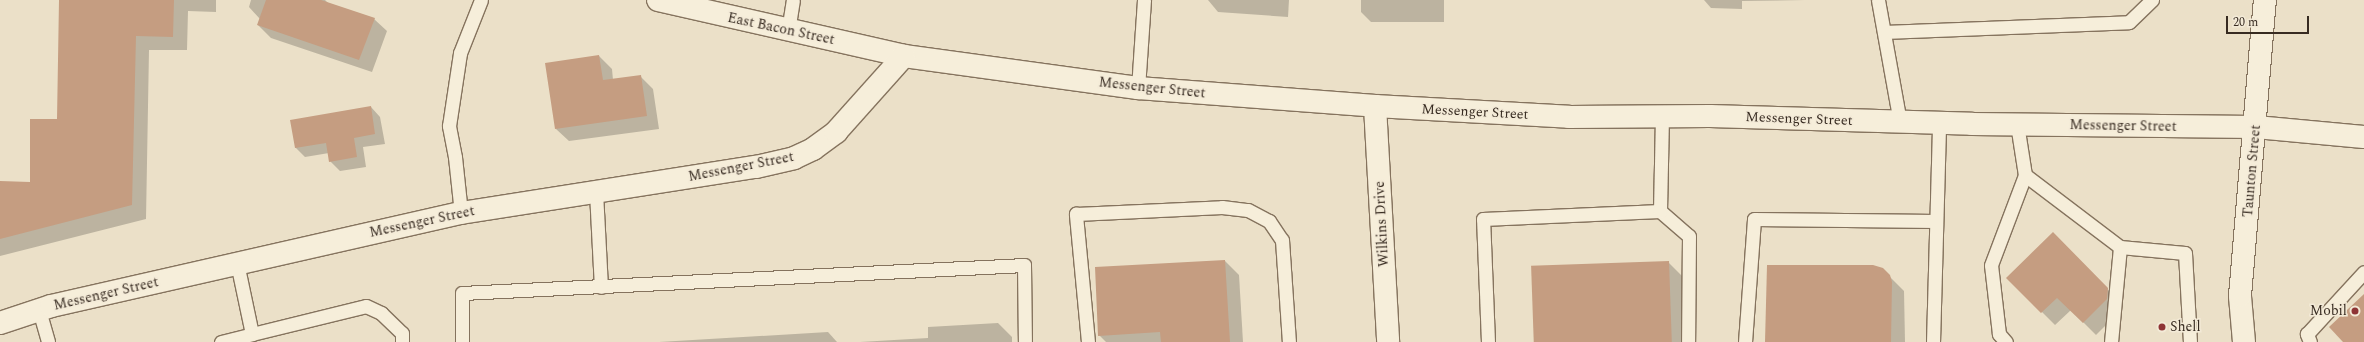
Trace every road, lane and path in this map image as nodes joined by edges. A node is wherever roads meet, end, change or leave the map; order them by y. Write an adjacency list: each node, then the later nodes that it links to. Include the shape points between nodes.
1 (481, 0): 22 (lane, via 460,53 449,126)
2 (658, 0): 8 (main road, East Bacon Street)
3 (793, 0): 8 (lane)
4 (1144, 0): 11 (lane)
5 (1878, 0): 9 (lane)
6 (2152, 0): 9 (lane, via 2129,22)
7 (2265, 0): 17 (main road, Taunton Street)
8 (788, 30): 10 (main road, East Bacon Street)
9 (1884, 32): 14 (lane)
10 (904, 56): 11 (main road, Messenger Street); 20 (main road, Messenger Street, via 836,132 813,149 794,158 756,167)
11 (1138, 88): 12 (main road, Messenger Street)
12 (1375, 106): 13 (main road, Messenger Street, via 1569,117); 38 (main road, Wilkins Drive)
13 (1662, 118): 14 (main road, Messenger Street, via 1710,116); 21 (lane)
14 (1900, 122): 15 (main road, Messenger Street)
15 (1939, 123): 16 (main road, Messenger Street); 23 (lane)
16 (2016, 124): 17 (main road, Messenger Street); 19 (lane)
17 (2256, 127): 18 (main road, Messenger Street); 46 (main road, Taunton Street, via 2240,296)
18 (2364, 137)
19 (2025, 175): 24 (lane); 43 (lane, via 1991,264 1999,334)
20 (596, 192): 22 (main road, Messenger Street); 27 (lane)
21 (1660, 211): 39 (lane, via 1483,219); 40 (lane, via 1689,236)
22 (461, 213): 25 (main road, Messenger Street)
23 (1936, 221): 41 (lane, via 1754,219); 42 (lane)
24 (2120, 247): 44 (lane); 45 (lane, via 2185,253)
25 (237, 263): 28 (main road, Messenger Street); 30 (lane)
26 (2364, 272): 47 (lane, via 2307,334)
27 (601, 287): 34 (lane, via 462,294); 35 (lane, via 1024,265)
28 (39, 310): 29 (main road, Messenger Street); 31 (lane)
29 (0, 323)
30 (252, 334): 32 (lane); 33 (lane, via 366,306 386,318 402,333)
31 (48, 342)
32 (221, 342)
33 (402, 342)
34 (462, 342)
35 (1025, 342)
36 (1088, 342): 37 (lane, via 1076,214 1222,207 1248,210 1269,221 1282,240)
37 (1289, 342)
38 (1388, 342)
39 (1488, 342)
40 (1688, 342)
41 (1745, 342)
42 (1933, 342)
43 (2006, 342)
44 (2111, 342)
45 (2190, 342)
46 (2244, 342)
47 (2310, 342)

